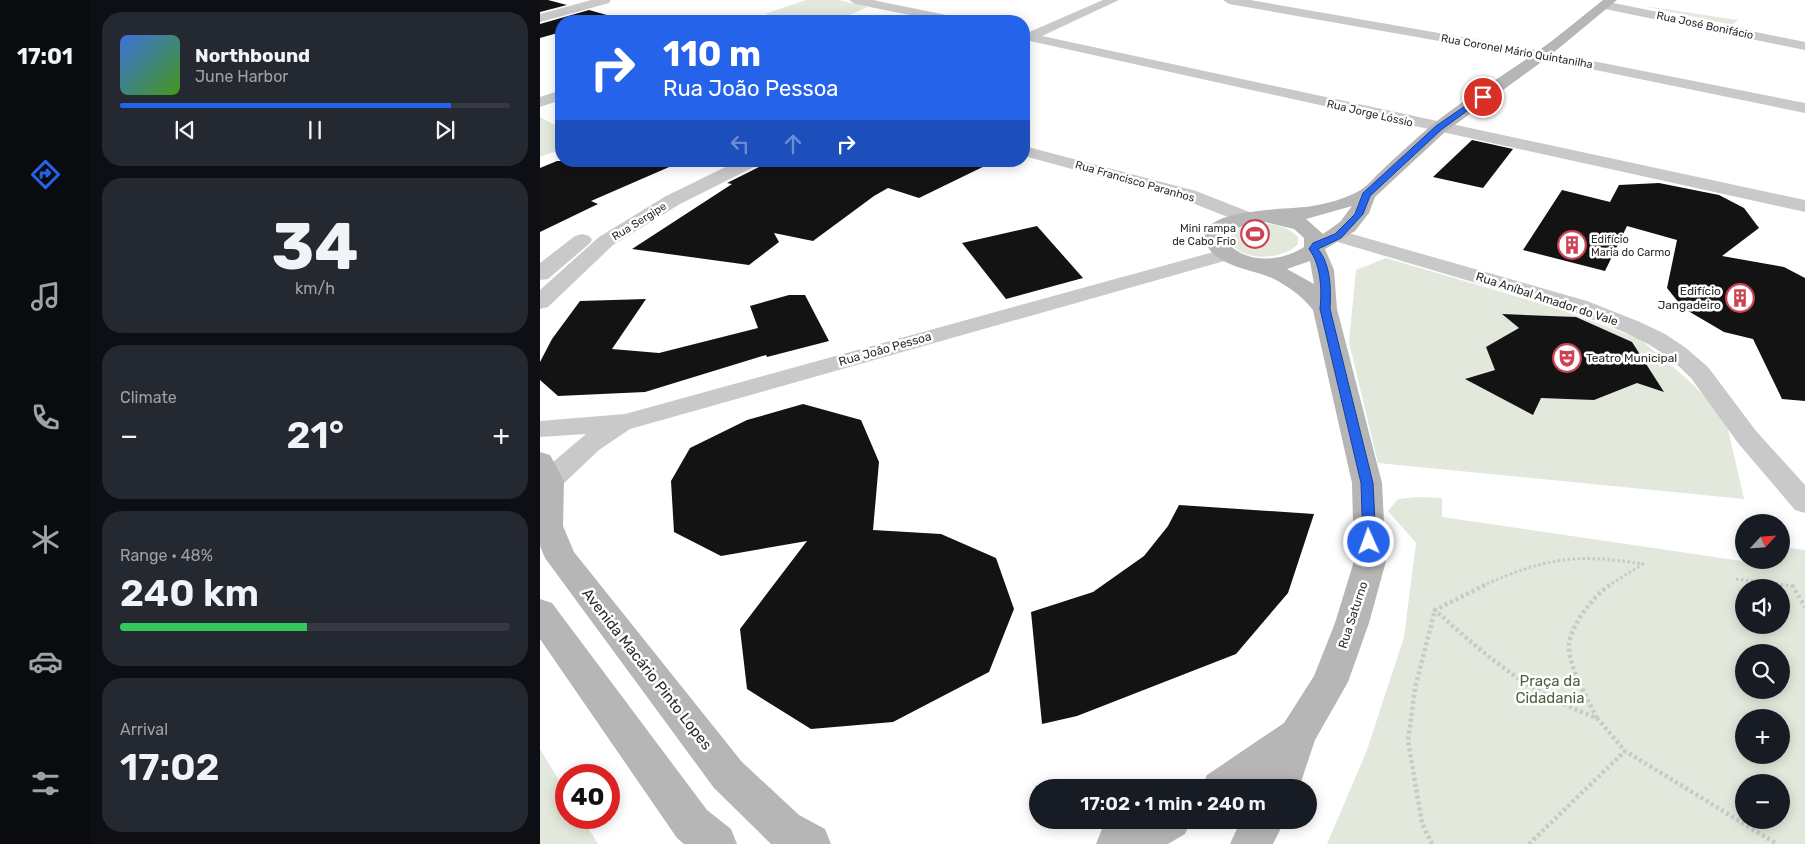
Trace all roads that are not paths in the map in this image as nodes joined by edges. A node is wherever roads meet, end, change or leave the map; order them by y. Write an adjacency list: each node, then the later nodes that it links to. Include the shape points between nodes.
1 (605, 0): 9 (street)
2 (855, 0): 7 (street)
3 (1113, 0): 11 (street)
4 (1229, 0): 14 (street, Rua Coronel Mário Quintanilha)
5 (1587, 0): 6 (street)
6 (1609, 2): 8 (street); 13 (street, Rua José Bonifácio); 14 (street)
7 (927, 15)
8 (1719, 15)
9 (540, 19): 10 (street)
10 (555, 24)
11 (1030, 35)
12 (1030, 38): 18 (street, Rua Jorge Lóssio)
13 (1805, 46)
14 (1542, 55): 17 (street, Rua Coronel Mário Quintanilha); 18 (street)
15 (555, 97): 16 (street)
16 (540, 102)
17 (1805, 108)
18 (1439, 128): 22 (street); 23 (street, Rua Jorge Lóssio)
19 (1030, 152): 26 (street, Rua Francisco Paranhos, via 1189,196)
20 (715, 167): 24 (street, Rua Sergipe)
21 (740, 167): 25 (street, Rua Sergipe)
22 (1366, 195): 27 (street, via 1316,212); 28 (street, via 1359,214)
23 (1805, 206)
24 (619, 213): 25 (street); 32 (street, Rua Sergipe)
25 (647, 217): 33 (street, Rua Sergipe, via 606,241)
26 (1245, 217): 27 (street); 30 (street, via 1223,226 1217,233 1220,248)
27 (1275, 217): 29 (street, Rua Saturno, via 1305,227 1315,238)
28 (1338, 236): 29 (street); 38 (street, Rua Aníbal Amador do Vale, via 1535,293 1650,336 1699,371 1747,437)
29 (1315, 247): 31 (street, via 1301,259 1290,262); 34 (street, Rua Saturno, via 1321,258)
30 (1228, 254): 31 (street); 35 (street, Rua João Pessoa)
31 (1252, 262): 34 (street, Rua Saturno, via 1300,283)
32 (540, 274)
33 (540, 302)
34 (1325, 309): 40 (street, Rua Saturno, via 1367,483 1370,561 1352,624 1330,682)
35 (626, 422): 36 (street, Rua João Pessoa); 37 (street)
36 (540, 429)
37 (544, 472): 46 (street, Avenida Macário Pinto Lopes, via 547,526 561,558 728,775 784,829)
38 (1805, 503)
39 (540, 612): 45 (street, via 692,824)
40 (1298, 735): 41 (street, Rua Saturno); 42 (street, Rua Saturno)
41 (1234, 779)
42 (1282, 779)
43 (1155, 829): 47 (street)
44 (1259, 829): 48 (street)
45 (716, 844)
46 (810, 844)
47 (1117, 844)
48 (1251, 844)

